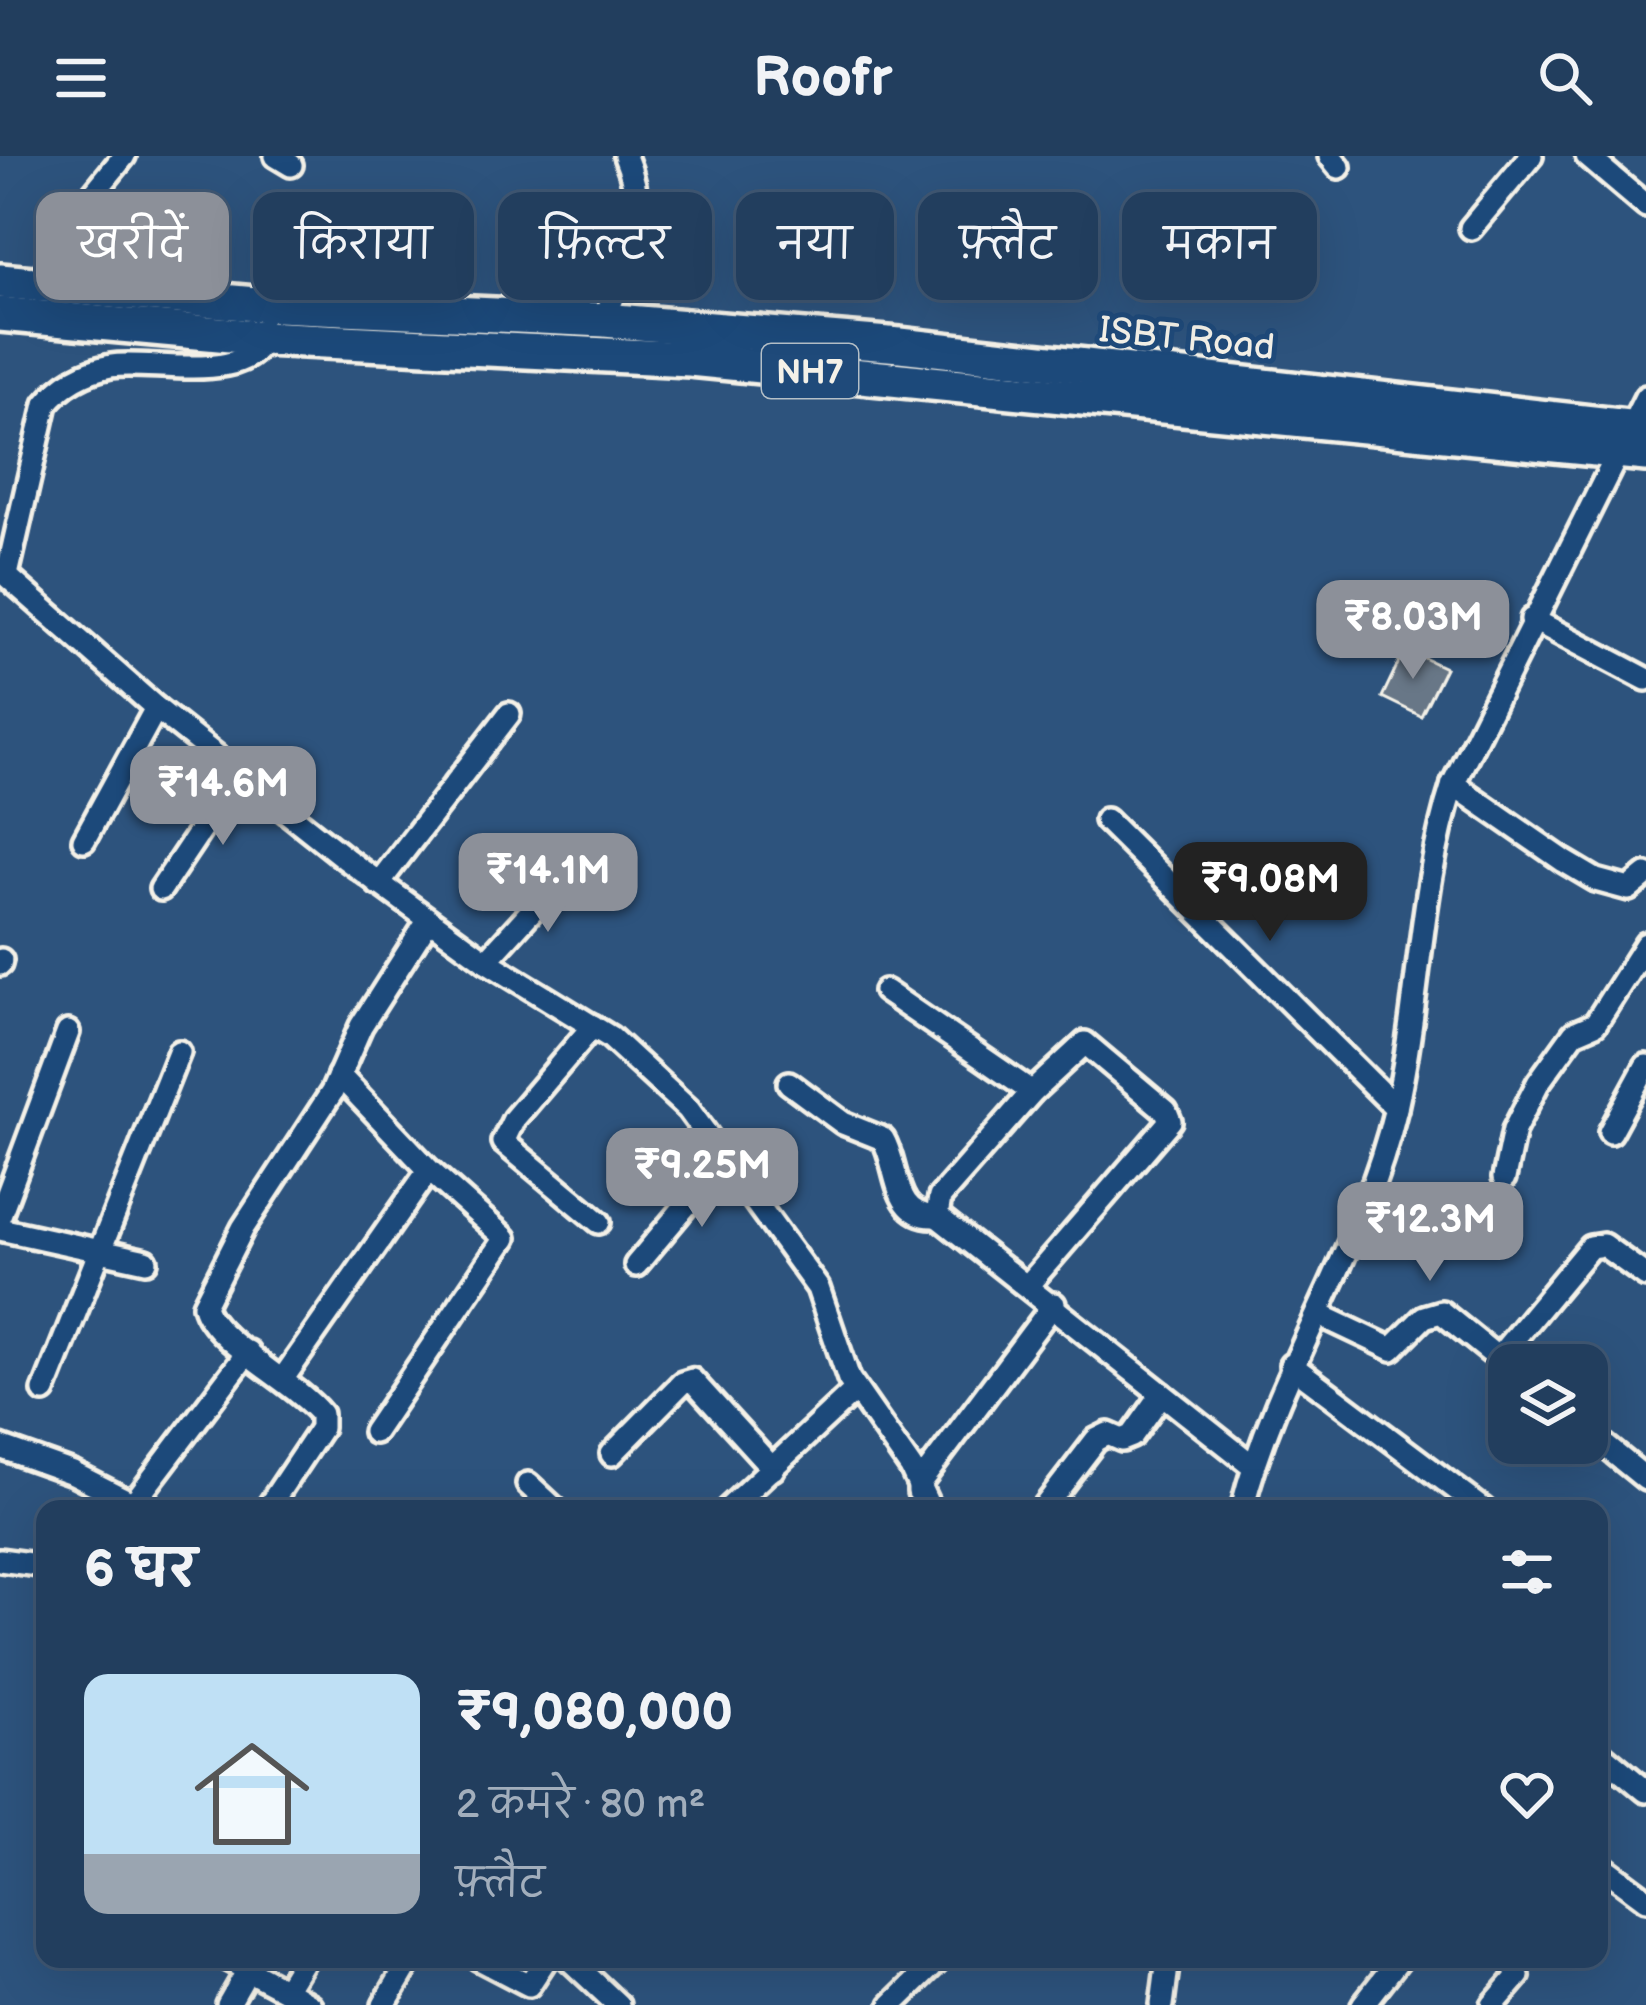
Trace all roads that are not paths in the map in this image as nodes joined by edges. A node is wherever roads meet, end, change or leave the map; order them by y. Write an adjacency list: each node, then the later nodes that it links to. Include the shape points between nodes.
1 (124, 156): 5 (street)
2 (625, 156): 12 (street, via 639,192 638,228)
3 (1531, 156): 7 (street)
4 (1587, 156): 6 (street)
5 (95, 192)
6 (1646, 206)
7 (1471, 228)
8 (0, 281): 9 (highway, ISBT Road / NH7)
9 (36, 285)
10 (133, 300): 13 (highway, ISBT Road / NH7)
11 (0, 314): 13 (highway, NH7)
12 (604, 320): 13 (highway, ISBT Road / NH7); 15 (highway, ISBT Road / NH7, via 900,345)
13 (264, 321): 15 (highway, NH7); 16 (street, via 251,353 226,366 116,365 56,391)
14 (1646, 397): 15 (street)
15 (1635, 441): 17 (street)
16 (3, 573): 19 (street)
17 (1532, 620): 18 (street); 22 (street)
18 (1646, 679)
19 (156, 708): 21 (street); 24 (street)
20 (509, 714): 26 (street)
21 (238, 774): 26 (street); 28 (street)
22 (1453, 784): 27 (street, via 1596,880); 40 (street)
23 (1106, 820): 40 (street)
24 (84, 840)
25 (569, 870): 31 (street)
26 (378, 884): 29 (street)
27 (1644, 885)
28 (161, 889)
29 (428, 921): 31 (street); 37 (street)
30 (1646, 944): 44 (street, via 1595,1024 1574,1033 1538,1083 1514,1130)
31 (486, 961): 33 (street)
32 (885, 991): 39 (street)
33 (593, 1026): 42 (street, via 675,1096); 47 (street, via 503,1142)
34 (68, 1032): 45 (street)
35 (179, 1052): 49 (street)
36 (1646, 1066): 41 (street)
37 (339, 1075): 43 (street); 58 (street, via 208,1291 208,1318)
38 (789, 1083): 46 (street, via 886,1142 903,1199 921,1215)
39 (1032, 1092): 46 (street, via 940,1197); 53 (street, via 1085,1042 1170,1117)
40 (1396, 1108): 55 (street, via 1364,1216)
41 (1610, 1132)
42 (724, 1160): 51 (street); 62 (street, via 827,1302)
43 (429, 1171): 60 (street); 64 (street, via 497,1226 504,1245)
44 (1504, 1178)
45 (0, 1215)
46 (937, 1216): 53 (street)
47 (599, 1222)
48 (0, 1229): 49 (street)
49 (97, 1250): 50 (street); 61 (street)
50 (146, 1261)
51 (636, 1264)
52 (1646, 1276): 56 (street, via 1603,1245 1590,1247)
53 (1028, 1285): 54 (street)
54 (1054, 1304): 63 (street); 72 (street)
55 (1318, 1314): 57 (street, via 1392,1349 1424,1317 1441,1312); 59 (street)
56 (1517, 1344)
57 (1488, 1351)
58 (248, 1352): 60 (street); 74 (street)
59 (1292, 1365): 68 (street); 82 (street)
60 (284, 1377): 75 (street, via 322,1420)
61 (44, 1390)
62 (855, 1390): 69 (street); 72 (street)
63 (1162, 1394): 68 (street); 80 (street, via 1127,1439 1096,1440)
64 (374, 1432)
65 (0, 1447): 73 (street)
66 (1608, 1448): 70 (street)
67 (612, 1454): 69 (street, via 692,1380)
68 (1253, 1466): 81 (street)
69 (773, 1469): 77 (street)
70 (1646, 1479)
71 (528, 1484): 76 (street)
72 (919, 1484): 78 (street); 79 (street)
73 (120, 1500)
74 (137, 1500)
75 (273, 1500)
76 (545, 1500)
77 (738, 1500)
78 (919, 1500)
79 (926, 1500)
80 (1050, 1500)
81 (1244, 1500)
82 (1471, 1500)
83 (0, 1560): 84 (street)
84 (36, 1565)
85 (1608, 1759): 86 (street)
86 (1646, 1790)
87 (1608, 1871): 88 (street)
88 (1646, 1899)
89 (244, 1968): 99 (street)
90 (298, 1968): 100 (street)
91 (406, 1968): 104 (street)
92 (490, 1968): 101 (street)
93 (540, 1968): 101 (street)
94 (579, 1968): 105 (street)
95 (930, 1968): 106 (street)
96 (1167, 1968): 107 (street)
97 (1392, 1968): 108 (street)
98 (1514, 1968): 109 (street, via 1517,1976)
99 (248, 1970): 100 (street); 102 (street)
100 (285, 1990): 103 (street)
101 (523, 1995)
102 (228, 2005)
103 (310, 2005)
104 (384, 2005)
105 (618, 2005)
106 (892, 2005)
107 (1162, 2005)
108 (1363, 2005)
109 (1493, 2005)

